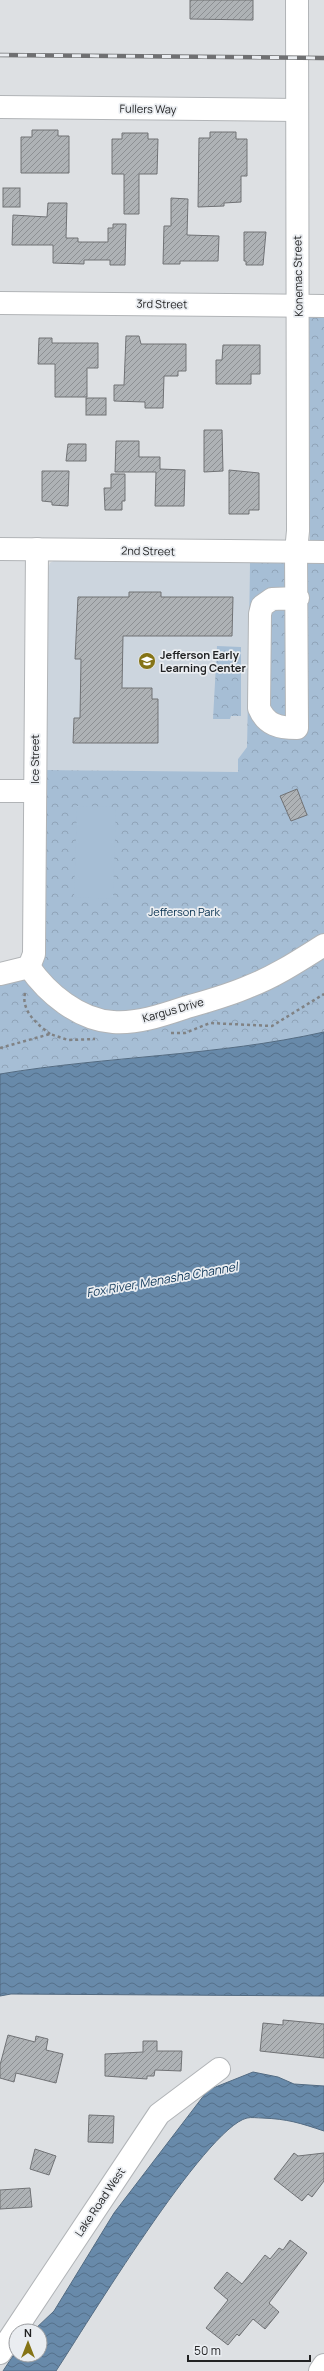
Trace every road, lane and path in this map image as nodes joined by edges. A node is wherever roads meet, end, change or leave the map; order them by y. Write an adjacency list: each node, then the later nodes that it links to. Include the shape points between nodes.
1 (297, 0): 3 (street, Konemac Street)
2 (0, 107): 3 (street, Fullers Way)
3 (297, 110): 5 (street, Konemac Street)
4 (0, 303): 5 (street, 3rd Street)
5 (298, 306): 6 (street, 3rd Street); 9 (street, Konemac Street)
6 (324, 306)
7 (0, 549): 8 (street, 2nd Street)
8 (37, 549): 9 (street, 2nd Street); 13 (street, Ice Street)
9 (296, 552): 10 (street, 2nd Street); 11 (street, Konemac Street)
10 (324, 552)
11 (298, 598): 11 (street, Konemac Street, via 297,728 286,728 269,722 262,716 259,708 260,614 262,606 272,599)
12 (0, 791): 13 (street)
13 (35, 791): 15 (street, Ice Street, via 34,954)
14 (324, 945): 15 (street, Kargus Drive, via 282,971 250,986 166,1014 128,1022 106,1021 77,1011 52,994)
15 (31, 971): 16 (street); 17 (path, via 25,1005 33,1018)
16 (0, 974)
17 (50, 1034)
18 (219, 2069): 19 (street, Lake Road West, via 159,2114)
19 (0, 2353)
20 (324, 2366): 21 (street)
21 (320, 2371)

